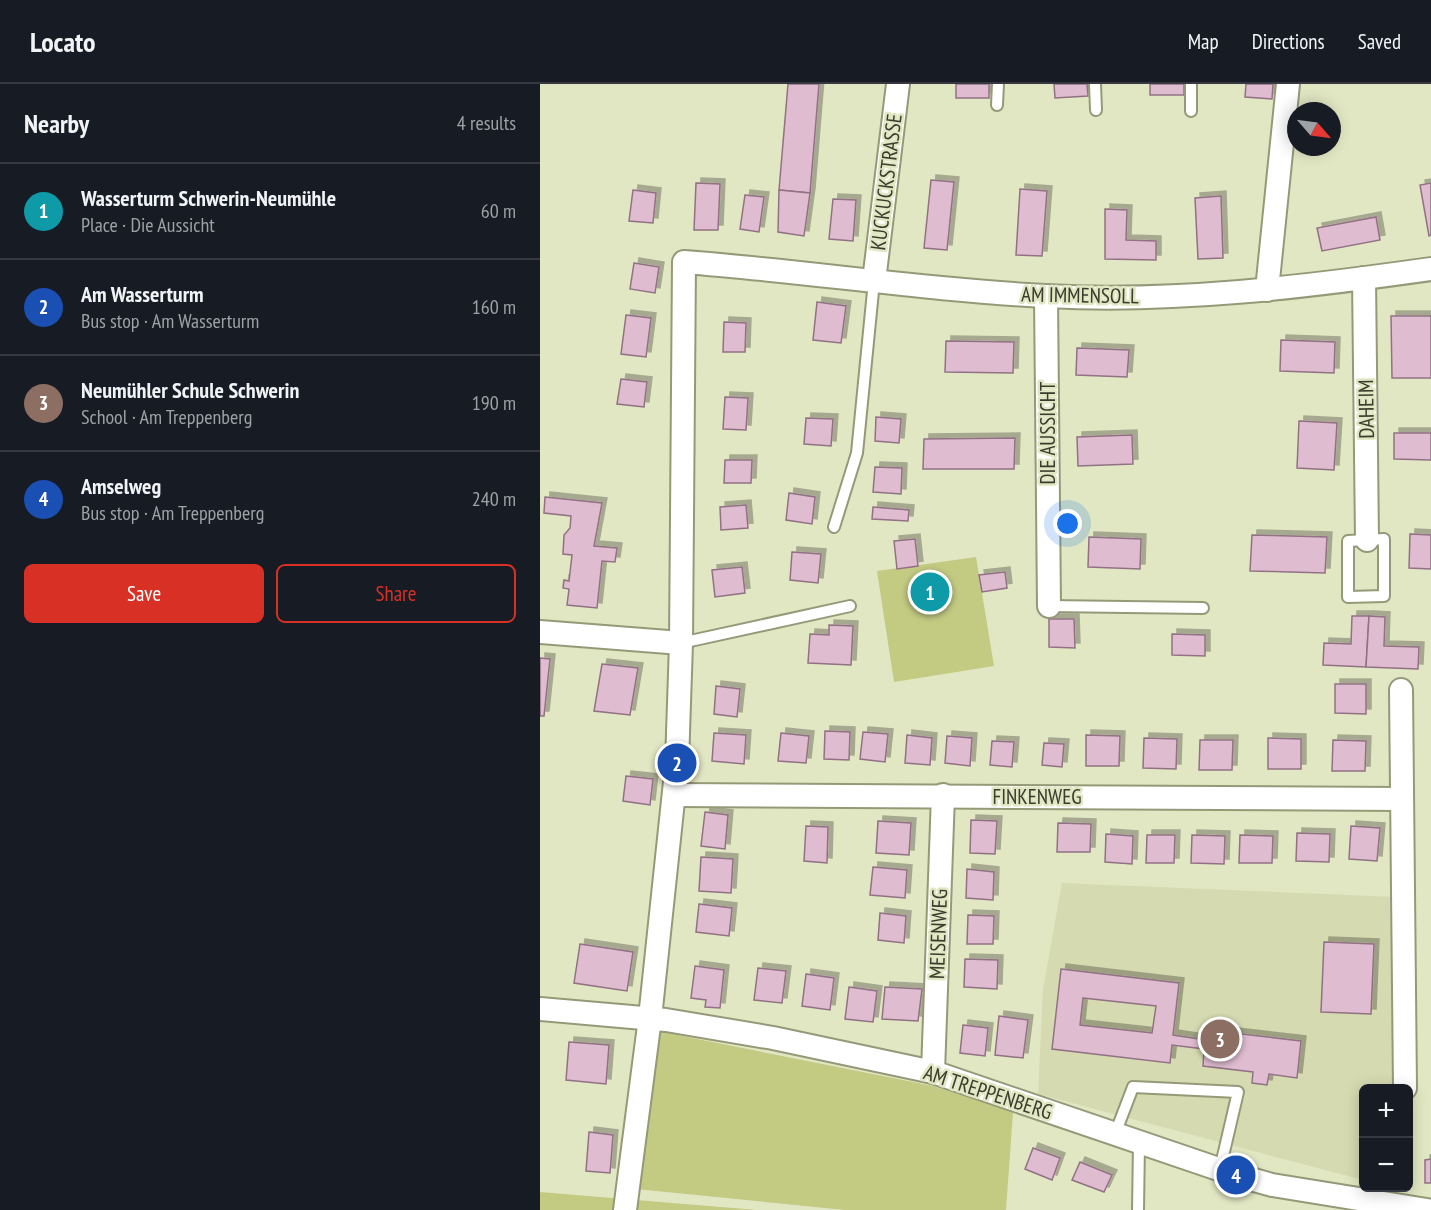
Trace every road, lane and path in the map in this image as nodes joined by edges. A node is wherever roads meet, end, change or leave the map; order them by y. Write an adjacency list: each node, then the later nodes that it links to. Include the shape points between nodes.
1 (897, 84): 11 (street, KUCKUCKSTRASSE)
2 (998, 84): 6 (lane)
3 (1095, 84): 7 (lane)
4 (1191, 84): 8 (lane)
5 (1288, 84): 12 (street)
6 (997, 105)
7 (1096, 110)
8 (1191, 111)
9 (1431, 269): 10 (street, AM IMMENSOLL)
10 (1364, 278): 12 (street, AM IMMENSOLL); 15 (street, DAHEIM)
11 (874, 280): 13 (street, AM IMMENSOLL); 14 (lane, via 857,453); 20 (street, AM IMMENSOLL, via 684,262)
12 (1267, 290): 13 (street, AM IMMENSOLL, via 1173,296)
13 (1046, 296): 17 (street, DIE AUSSICHT)
14 (834, 527)
15 (1367, 540): 15 (lane, via 1384,539 1384,596 1348,597 1348,541)
16 (850, 606): 20 (lane)
17 (1048, 606): 18 (lane)
18 (1203, 608)
19 (540, 632): 20 (street)
20 (681, 644): 22 (street)
21 (1401, 690): 24 (street)
22 (674, 795): 23 (street, FINKENWEG); 26 (street)
23 (943, 795): 24 (street, FINKENWEG); 27 (street, MEISENWEG)
24 (1401, 799): 28 (street)
25 (540, 1009): 26 (street, AM TREPPENBERG)
26 (650, 1018): 27 (street, AM TREPPENBERG, via 773,1038); 33 (street)
27 (933, 1072): 29 (street, AM TREPPENBERG)
28 (1405, 1084)
29 (1115, 1134): 30 (street, AM TREPPENBERG); 31 (lane, via 1132,1087 1238,1092)
30 (1139, 1143): 31 (street, AM TREPPENBERG); 34 (lane)
31 (1220, 1169): 32 (street, AM TREPPENBERG, via 1272,1185)
32 (1414, 1201)
33 (626, 1210)
34 (1138, 1210)

